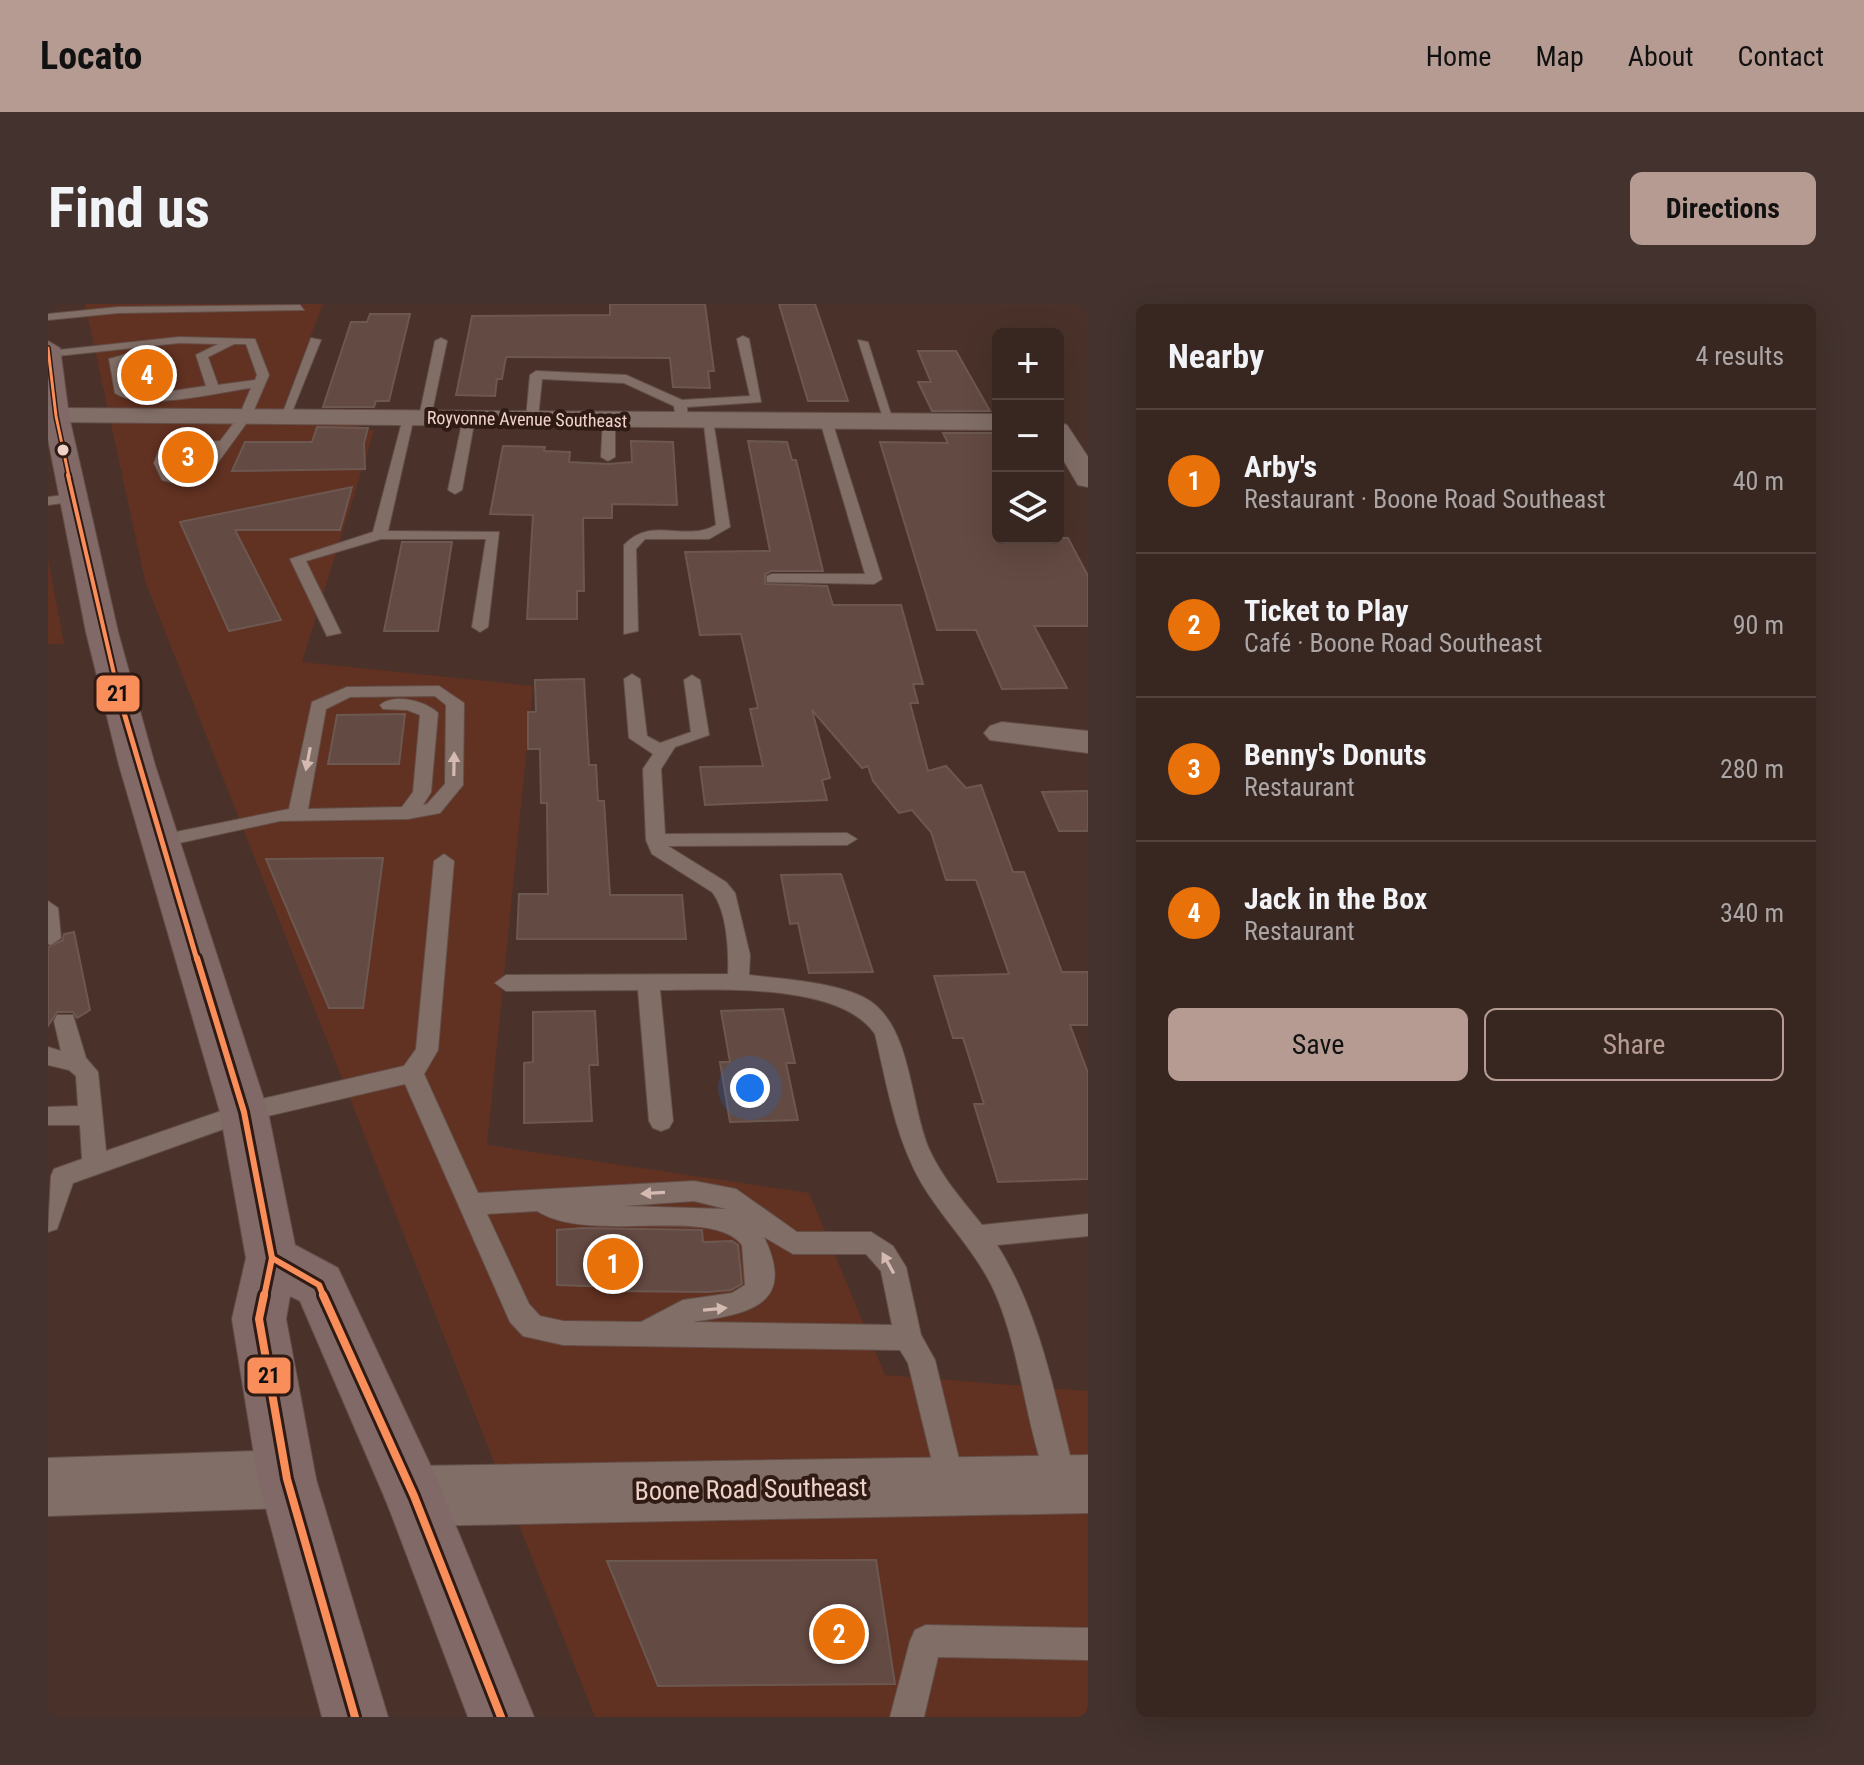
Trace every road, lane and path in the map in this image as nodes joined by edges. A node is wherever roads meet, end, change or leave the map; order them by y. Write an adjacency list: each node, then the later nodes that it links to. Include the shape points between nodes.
1 (207, 306): 3 (lane); 4 (lane)
2 (300, 308): 4 (lane)
3 (142, 309): 4 (lane, via 144,321 218,322); 5 (lane)
4 (225, 309)
5 (48, 317)
6 (743, 339): 16 (lane, via 757,399)
7 (315, 340): 19 (lane)
8 (236, 341): 12 (lane, via 179,340); 13 (lane); 14 (lane, via 251,341 263,375)
9 (441, 341): 20 (lane)
10 (862, 342): 25 (lane)
11 (48, 348): 12 (main road)
12 (49, 354): 17 (main road)
13 (192, 355): 15 (lane); 15 (lane, via 144,352 115,359 121,393 152,398)
14 (260, 383): 15 (lane); 18 (lane)
15 (213, 389)
16 (690, 415): 22 (lane, via 626,379 536,375); 23 (street, Royvonne Avenue Southeast); 24 (street, Royvonne Avenue Southeast); 36 (lane, via 723,527 709,535 641,535 629,548)
17 (56, 416): 18 (street, Royvonne Avenue Southeast); 32 (main road)
18 (245, 417): 19 (street, Royvonne Avenue Southeast); 28 (lane)
19 (284, 417): 20 (street, Royvonne Avenue Southeast)
20 (416, 417): 21 (street, Royvonne Avenue Southeast); 33 (lane)
21 (469, 418): 22 (street, Royvonne Avenue Southeast); 31 (lane)
22 (532, 418): 23 (street, Royvonne Avenue Southeast)
23 (609, 419): 29 (lane)
24 (826, 421): 25 (street, Royvonne Avenue Southeast); 34 (lane, via 874,579)
25 (890, 421): 26 (street, Royvonne Avenue Southeast)
26 (992, 422)
27 (1064, 440): 30 (street)
28 (222, 445)
29 (608, 457)
30 (1088, 479)
31 (455, 490)
32 (60, 500): 48 (main road)
33 (380, 535): 35 (lane, via 494,535); 37 (lane, via 297,559)
34 (772, 579)
35 (480, 627)
36 (630, 631)
37 (333, 633)
38 (632, 679): 43 (lane, via 638,738)
39 (692, 680): 43 (lane, via 700,735 669,743)
40 (318, 706): 44 (lane, via 410,705 429,713 422,792); 44 (lane, one-way to 40, via 433,809 454,785 455,703 439,691 347,692); 45 (lane, one-way to 45)
41 (1002, 733): 42 (street)
42 (1088, 742)
43 (663, 752): 47 (lane, via 651,779)
44 (408, 813): 45 (lane)
45 (297, 815): 48 (lane)
46 (847, 839): 47 (lane)
47 (656, 840): 53 (lane, via 662,854 719,887 728,898 739,955)
48 (161, 841): 59 (main road)
49 (444, 861): 58 (lane, via 427,1050)
50 (48, 908): 51 (lane)
51 (51, 938)
52 (648, 981): 53 (lane); 54 (lane); 62 (lane)
53 (738, 982): 68 (lane, via 831,994 875,1016 886,1032 917,1149 931,1176)
54 (506, 983)
55 (65, 1021): 57 (lane)
56 (48, 1056): 57 (lane)
57 (76, 1063): 60 (lane, via 87,1072)
58 (412, 1073): 59 (lane); 65 (lane)
59 (244, 1112): 63 (lane); 69 (main road)
60 (91, 1115): 61 (lane); 63 (lane)
61 (48, 1116)
62 (661, 1121)
63 (95, 1163): 66 (lane, via 63,1176)
64 (534, 1200): 65 (lane); 70 (lane, one-way to 64, via 687,1311 740,1306 752,1299 759,1266 751,1235 717,1217 582,1216); 71 (lane, one-way to 64, via 893,1267 871,1243 793,1243 727,1196 694,1191)
65 (470, 1204): 70 (lane, via 519,1313 533,1327)
66 (48, 1221)
67 (1088, 1225): 68 (lane)
68 (978, 1236): 74 (lane, via 1002,1277)
69 (272, 1258): 72 (main road, via 259,1319); 76 (main road, via 319,1285)
70 (643, 1335): 71 (lane)
71 (908, 1338): 73 (lane, via 921,1360)
72 (287, 1479): 75 (street); 78 (main road)
73 (950, 1484): 74 (street, Boone Road Southeast); 76 (street, Boone Road Southeast)
74 (1075, 1484)
75 (48, 1487)
76 (414, 1496): 79 (main road)
77 (1088, 1644): 80 (lane, via 926,1641)
78 (355, 1717)
79 (501, 1717)
80 (907, 1717)

